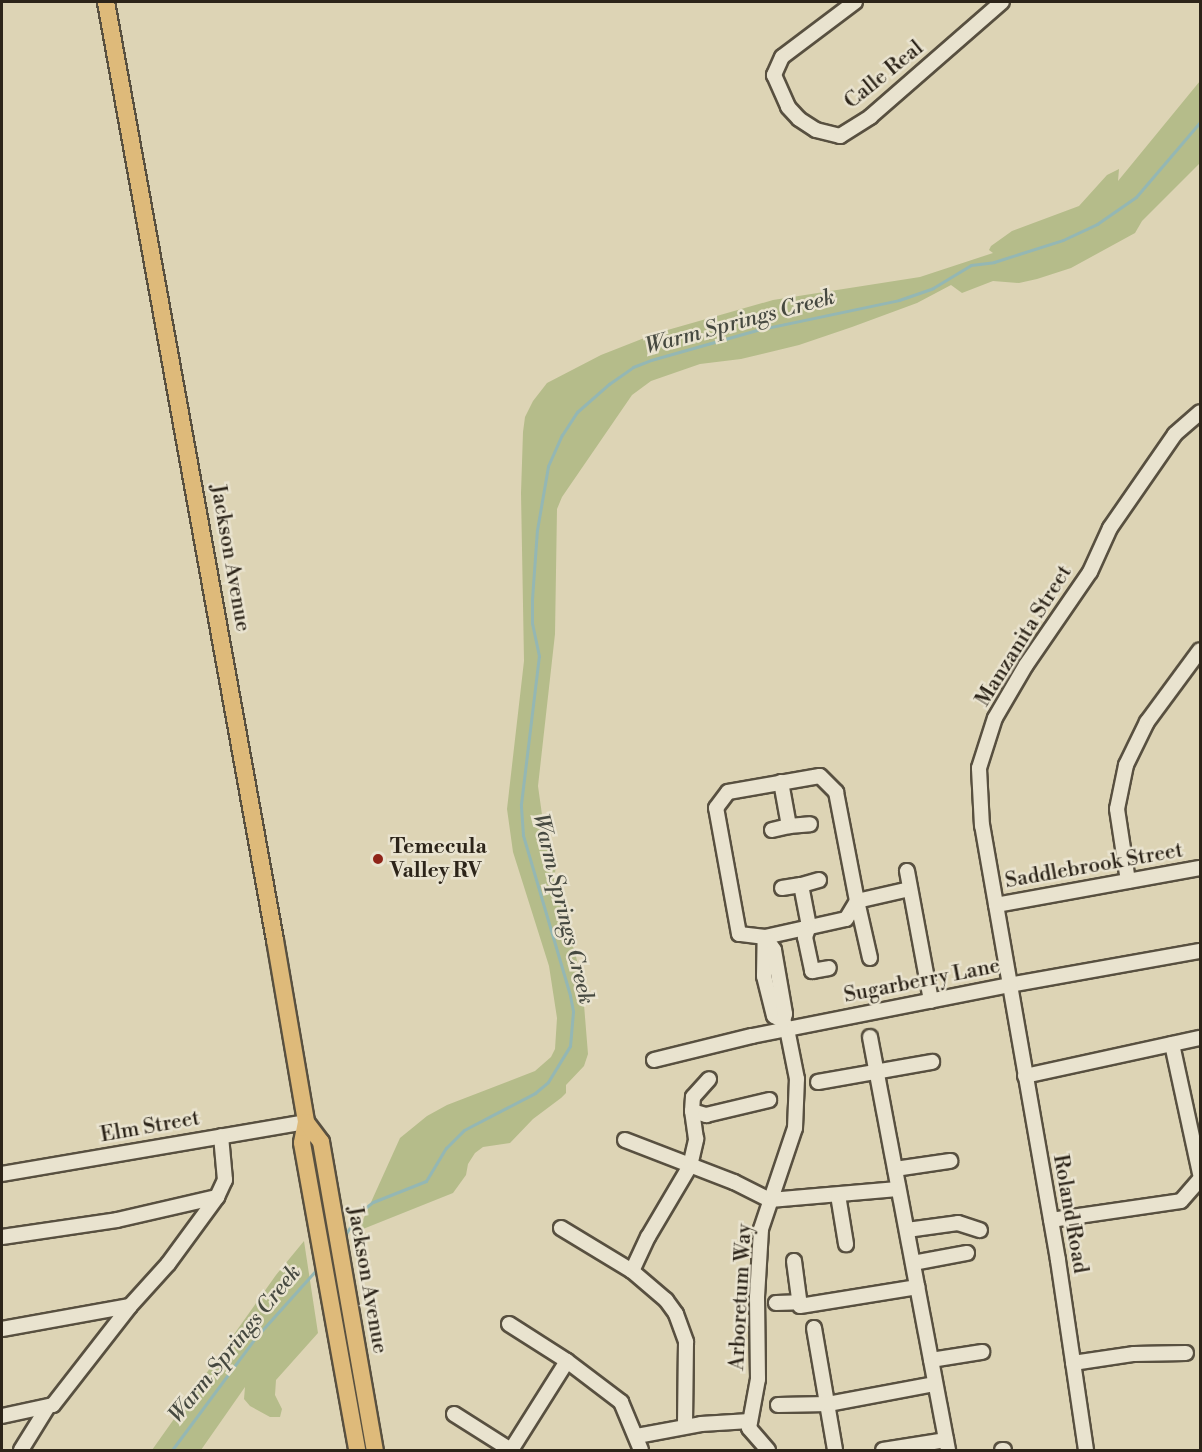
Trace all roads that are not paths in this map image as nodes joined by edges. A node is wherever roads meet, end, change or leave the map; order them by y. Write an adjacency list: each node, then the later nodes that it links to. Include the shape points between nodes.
1 (106, 2): 38 (main road, Jackson Avenue)
2 (855, 2): 3 (street, Calle Real, via 782,57 774,75 788,107 800,119 816,130 840,136 870,117)
3 (1002, 2)
4 (1200, 412): 18 (street, Manzanita Street, via 1175,435 1110,528 1089,572 1026,665 996,718 979,768 982,826)
5 (1200, 650): 13 (street, via 1147,722 1126,765 1116,809)
6 (781, 782): 8 (street); 17 (street, via 820,776 836,792); 20 (street, via 728,792 716,808 739,934)
7 (810, 824): 8 (street)
8 (789, 826): 9 (street)
9 (772, 830)
10 (1200, 868): 13 (street, Saddlebrook Street)
11 (907, 871): 16 (street)
12 (819, 880): 14 (street)
13 (1128, 881): 18 (street, Saddlebrook Street)
14 (801, 885): 15 (street); 19 (street)
15 (782, 888)
16 (910, 889): 17 (street); 25 (street)
17 (857, 901): 19 (street, via 846,919); 22 (street)
18 (996, 905): 24 (street, Manzanita Street)
19 (808, 926): 20 (street); 23 (street, via 805,937 812,971)
20 (765, 937): 26 (street, Arboretum Way, via 774,950)
21 (1200, 951): 24 (street, Sugarberry Lane)
22 (870, 958)
23 (829, 968)
24 (1010, 985): 25 (street, Sugarberry Lane); 33 (street, Roland Road)
25 (931, 1001): 26 (street, Sugarberry Lane)
26 (785, 1025): 30 (street, Sugarberry Lane); 50 (street, Arboretum Way, via 797,1079 795,1128)
27 (870, 1036): 32 (street)
28 (1200, 1038): 29 (street)
29 (1172, 1044): 33 (street); 45 (street)
30 (654, 1060)
31 (932, 1062): 32 (street)
32 (877, 1073): 35 (street); 43 (street)
33 (1025, 1076): 51 (street, Roland Road)
34 (709, 1078): 37 (street, via 693,1097)
35 (818, 1082)
36 (769, 1100): 37 (street, via 706,1115)
37 (692, 1111): 42 (street, via 696,1139)
38 (306, 1122): 39 (street, Elm Street); 84 (main road, Jackson Avenue, via 302,1143); 85 (main road, Jackson Avenue, via 321,1142)
39 (221, 1136): 44 (street, Elm Street); 49 (street, via 225,1180)
40 (625, 1140): 42 (street)
41 (950, 1161): 43 (street)
42 (690, 1162): 50 (street); 60 (street)
43 (895, 1169): 47 (street)
44 (2, 1174)
45 (1200, 1174)
46 (1200, 1179): 51 (street, via 1181,1201)
47 (898, 1189): 48 (street); 53 (street)
48 (838, 1195): 50 (street); 56 (street)
49 (217, 1197): 55 (street, via 117,1220); 64 (street, via 168,1264)
50 (770, 1200): 80 (street, Arboretum Way, via 761,1229 758,1380)
51 (1051, 1220): 72 (street, Roland Road)
52 (561, 1228): 60 (street)
53 (907, 1230): 54 (street, via 958,1223); 59 (street)
54 (980, 1230)
55 (2, 1237)
56 (846, 1244)
57 (967, 1252): 59 (street)
58 (794, 1261): 62 (street)
59 (913, 1263): 61 (street)
60 (632, 1271): 79 (street, via 666,1299 676,1314 686,1342)
61 (917, 1287): 62 (street, via 801,1306); 70 (street)
62 (800, 1302): 63 (street)
63 (776, 1304)
64 (130, 1306): 67 (street); 76 (street, via 53,1405)
65 (509, 1324): 71 (street)
66 (814, 1328): 74 (street)
67 (2, 1329)
68 (982, 1352): 70 (street)
69 (1186, 1353): 72 (street, via 1134,1354)
70 (931, 1360): 73 (street)
71 (567, 1361): 81 (street, via 621,1402); 86 (street)
72 (1073, 1363): 91 (street, Roland Road)
73 (935, 1384): 74 (street); 82 (street)
74 (828, 1404): 75 (street); 89 (street)
75 (778, 1405)
76 (46, 1408): 78 (street); 83 (street)
77 (454, 1414): 86 (street)
78 (2, 1416)
79 (686, 1420): 80 (street); 81 (street)
80 (750, 1425): 88 (street)
81 (637, 1436): 87 (street)
82 (947, 1445): 90 (street)
83 (21, 1450)
84 (357, 1450)
85 (375, 1450)
86 (511, 1450)
87 (641, 1450)
88 (768, 1450)
89 (835, 1450)
90 (890, 1450)
91 (1086, 1450)

